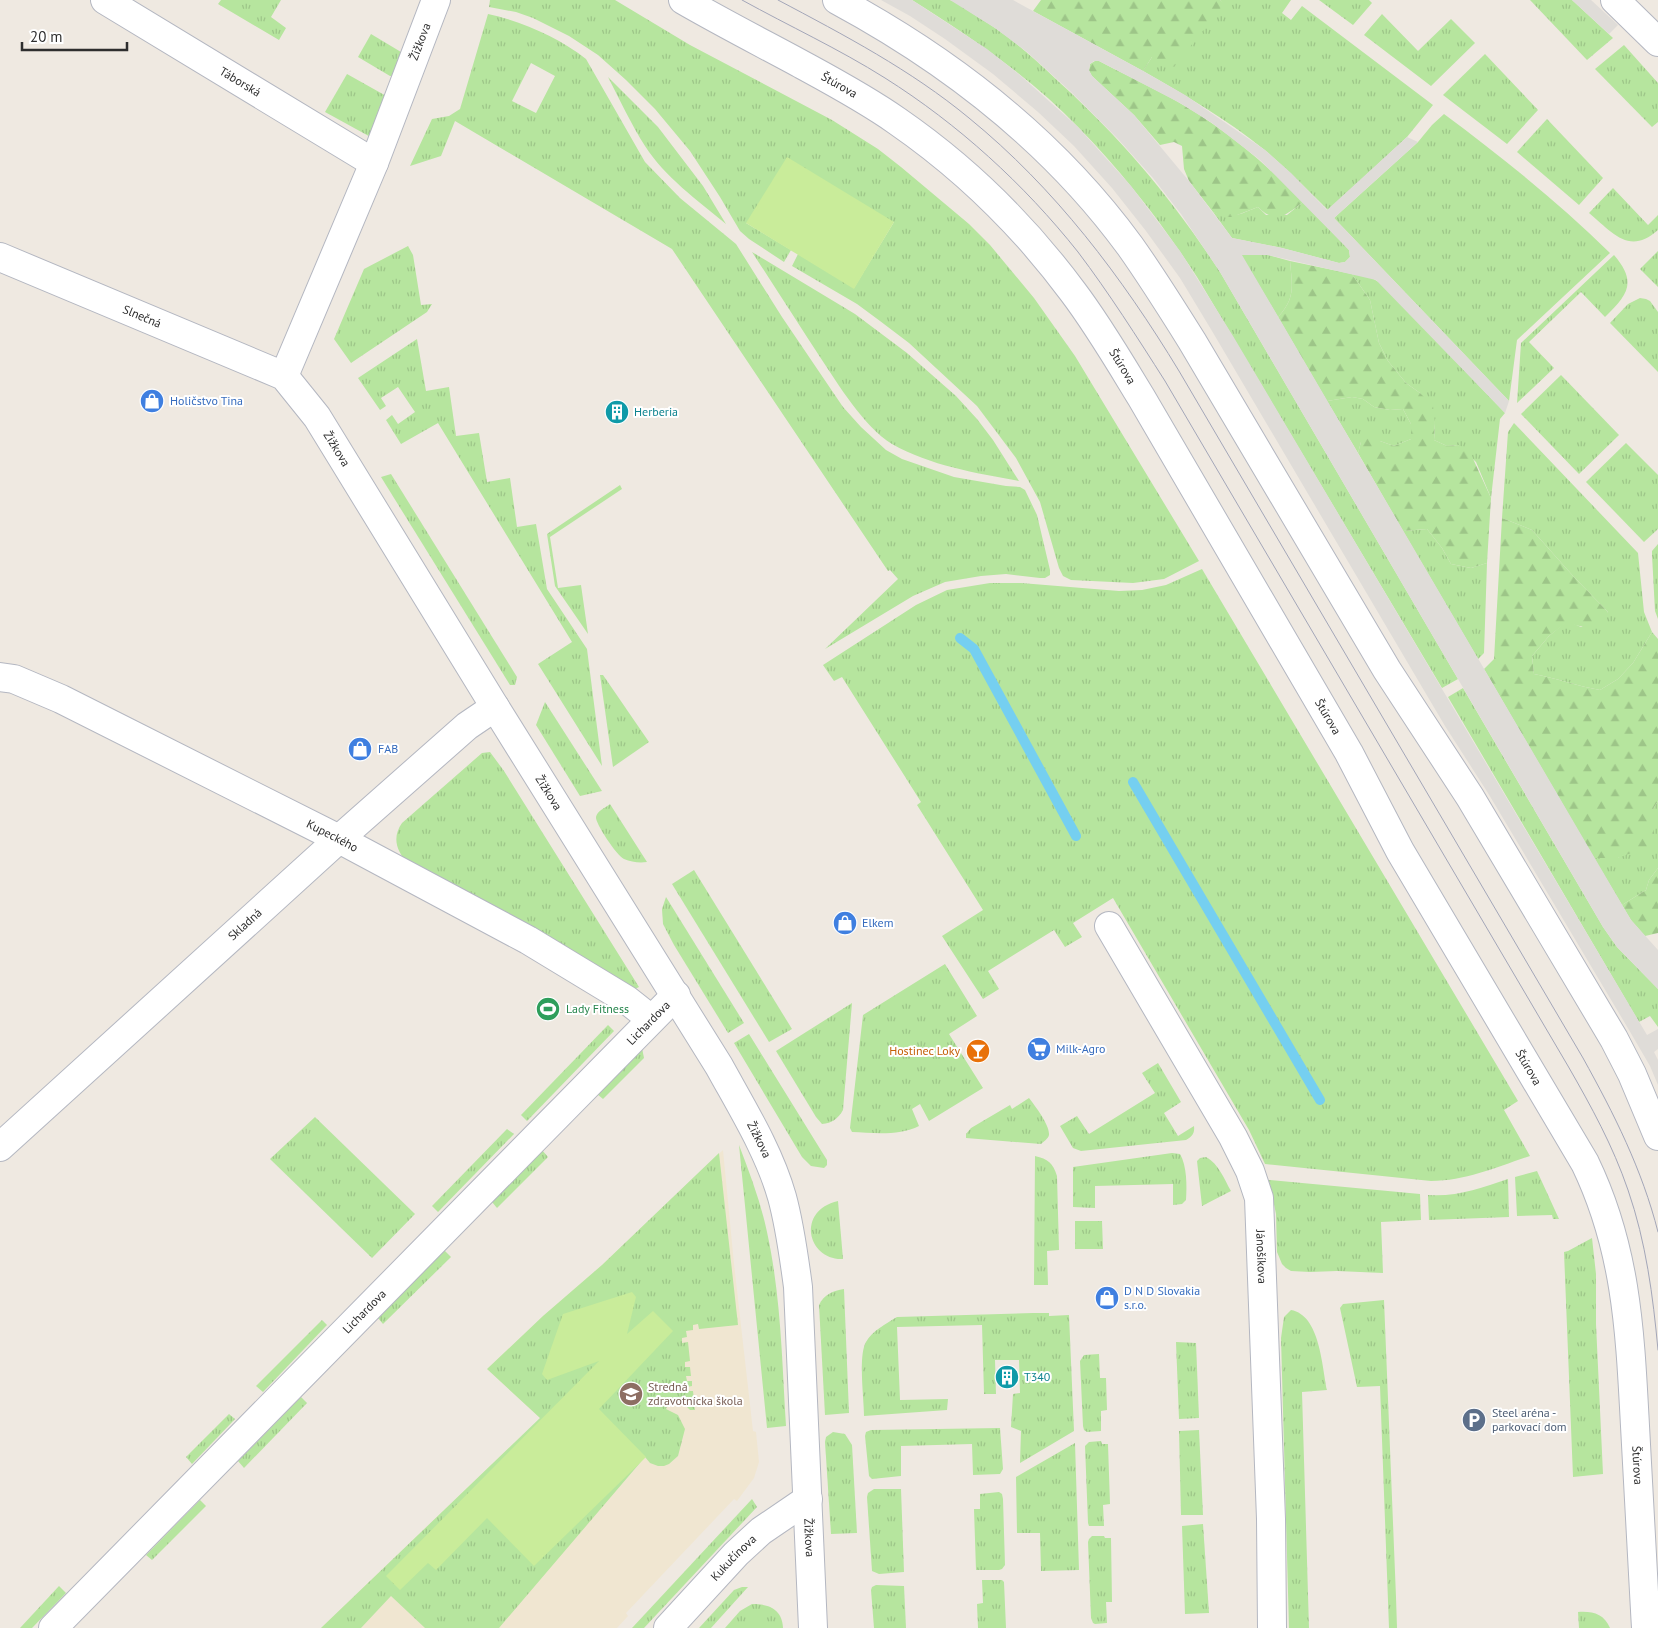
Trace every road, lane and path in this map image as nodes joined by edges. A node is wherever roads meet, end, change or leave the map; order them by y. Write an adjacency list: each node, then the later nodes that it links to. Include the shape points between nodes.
1 (105, 0): 7 (street, Táborská)
2 (436, 0): 7 (street, Žižkova)
3 (683, 0): 23 (street, Štúrova, via 838,84 897,120 976,183 1018,225 1074,293 1141,396 1599,1192 1623,1280 1630,1332)
4 (837, 0): 16 (street, via 932,57 1023,128 1096,203 1129,245 1161,290 1387,670 1475,805 1614,1039)
5 (1615, 0): 6 (street)
6 (1658, 42)
7 (374, 163): 9 (street, Žižkova)
8 (0, 257): 9 (street, Slnečná)
9 (284, 376): 11 (street, Žižkova, via 317,417)
10 (0, 676): 12 (street, Kupeckého, via 61,699)
11 (495, 707): 12 (street, Skladná, via 467,726); 14 (street, Žižkova)
12 (339, 839): 15 (street, Kupeckého, via 528,940 627,1000); 17 (street, Skladná)
13 (1109, 926): 22 (street, Jánošíkova, via 1233,1138 1259,1198)
14 (676, 995): 15 (street, Lichardova); 18 (street, Žižkova, via 744,1111 782,1197 798,1287)
15 (651, 1019): 19 (street, Lichardova)
16 (1658, 1136)
17 (0, 1147)
18 (808, 1499): 20 (street, Kukučínova, via 761,1531 736,1554); 21 (street, Žižkova)
19 (53, 1628)
20 (668, 1628)
21 (813, 1628)
22 (1272, 1628)
23 (1646, 1628)

